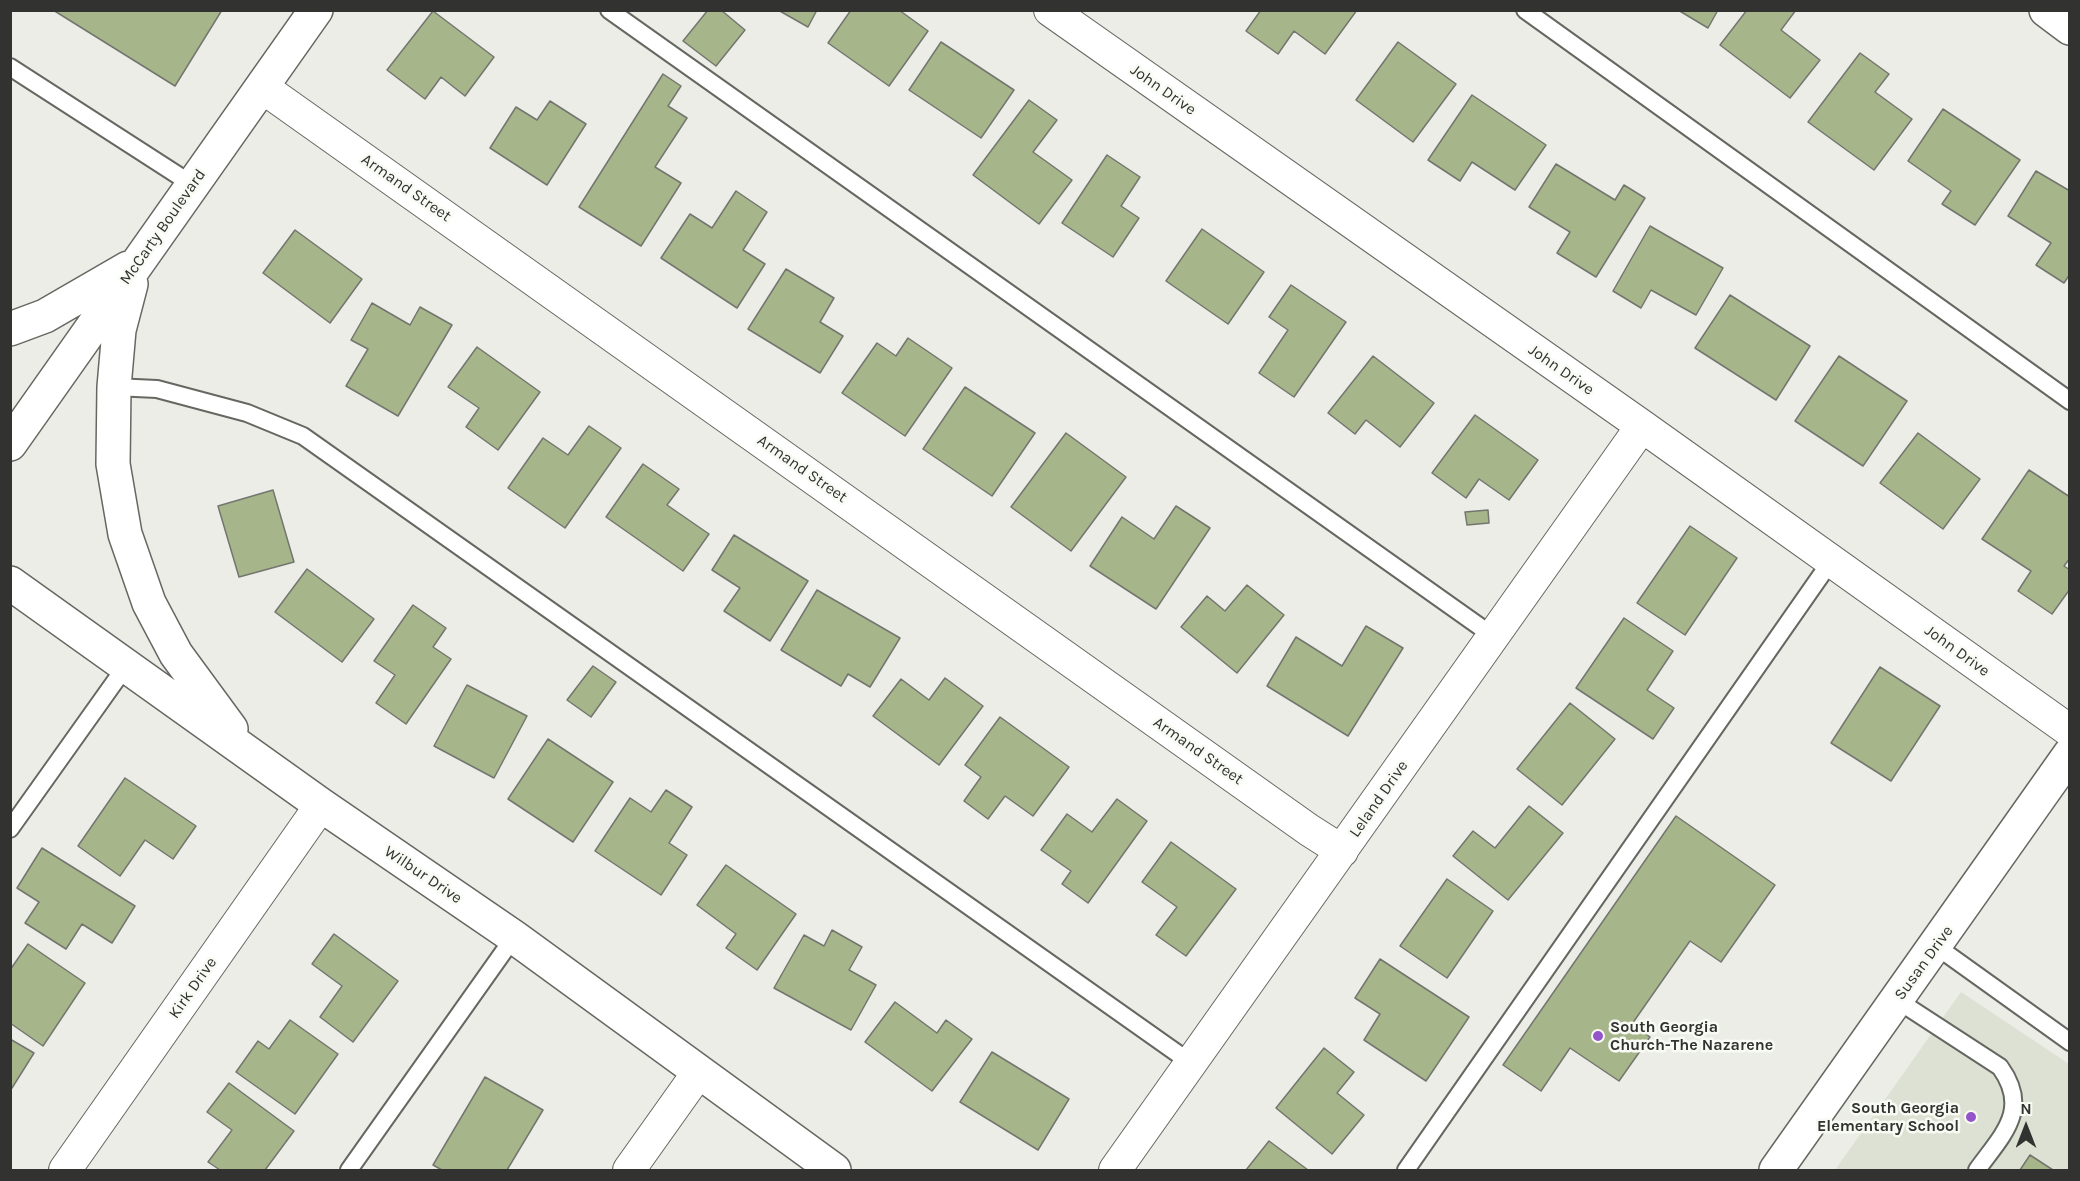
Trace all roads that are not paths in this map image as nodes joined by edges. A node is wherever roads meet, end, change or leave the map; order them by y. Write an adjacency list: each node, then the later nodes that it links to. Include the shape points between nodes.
1 (316, 10): 8 (street, McCarty Boulevard)
2 (609, 10): 18 (lane)
3 (1050, 10): 14 (street, John Drive)
4 (1525, 10): 13 (lane)
5 (2046, 10): 6 (street)
6 (2070, 28)
7 (10, 67): 9 (lane)
8 (262, 87): 9 (street, McCarty Boulevard); 25 (street, Armand Street)
9 (193, 185): 10 (street, McCarty Boulevard)
10 (137, 262): 11 (street, via 45,316); 12 (street, via 119,330); 15 (street, McCarty Boulevard)
11 (10, 329)
12 (114, 387): 21 (street, via 113,464 125,534 149,603 176,654); 30 (lane, via 157,389 247,413 303,436)
13 (2070, 401)
14 (1641, 426): 16 (street, John Drive); 18 (street, Leland Drive)
15 (10, 444)
16 (1831, 561): 20 (street, John Drive); 37 (lane)
17 (10, 583): 19 (street, Wilbur Drive)
18 (1493, 636): 25 (street, Leland Drive)
19 (126, 666): 21 (street, Wilbur Drive); 24 (lane)
20 (2070, 731)
21 (248, 752): 23 (street, Wilbur Drive)
22 (2070, 754): 27 (street, Susan Drive)
23 (321, 805): 26 (street, Wilbur Drive); 32 (street, Kirk Drive)
24 (10, 829)
25 (1342, 851): 30 (street, Leland Drive)
26 (514, 938): 31 (street, Wilbur Drive); 33 (lane)
27 (1936, 946): 28 (street, Susan Drive); 29 (lane)
28 (1897, 1000): 38 (street, Susan Drive); 39 (lane, via 2000,1067 2009,1081 2014,1101 2010,1123)
29 (2070, 1041)
30 (1191, 1063): 36 (street, Leland Drive)
31 (698, 1073): 34 (street); 35 (street, Wilbur Drive)
32 (65, 1170)
33 (349, 1170)
34 (629, 1170)
35 (834, 1170)
36 (1114, 1170)
37 (1406, 1170)
38 (1776, 1170)
39 (1977, 1170)

